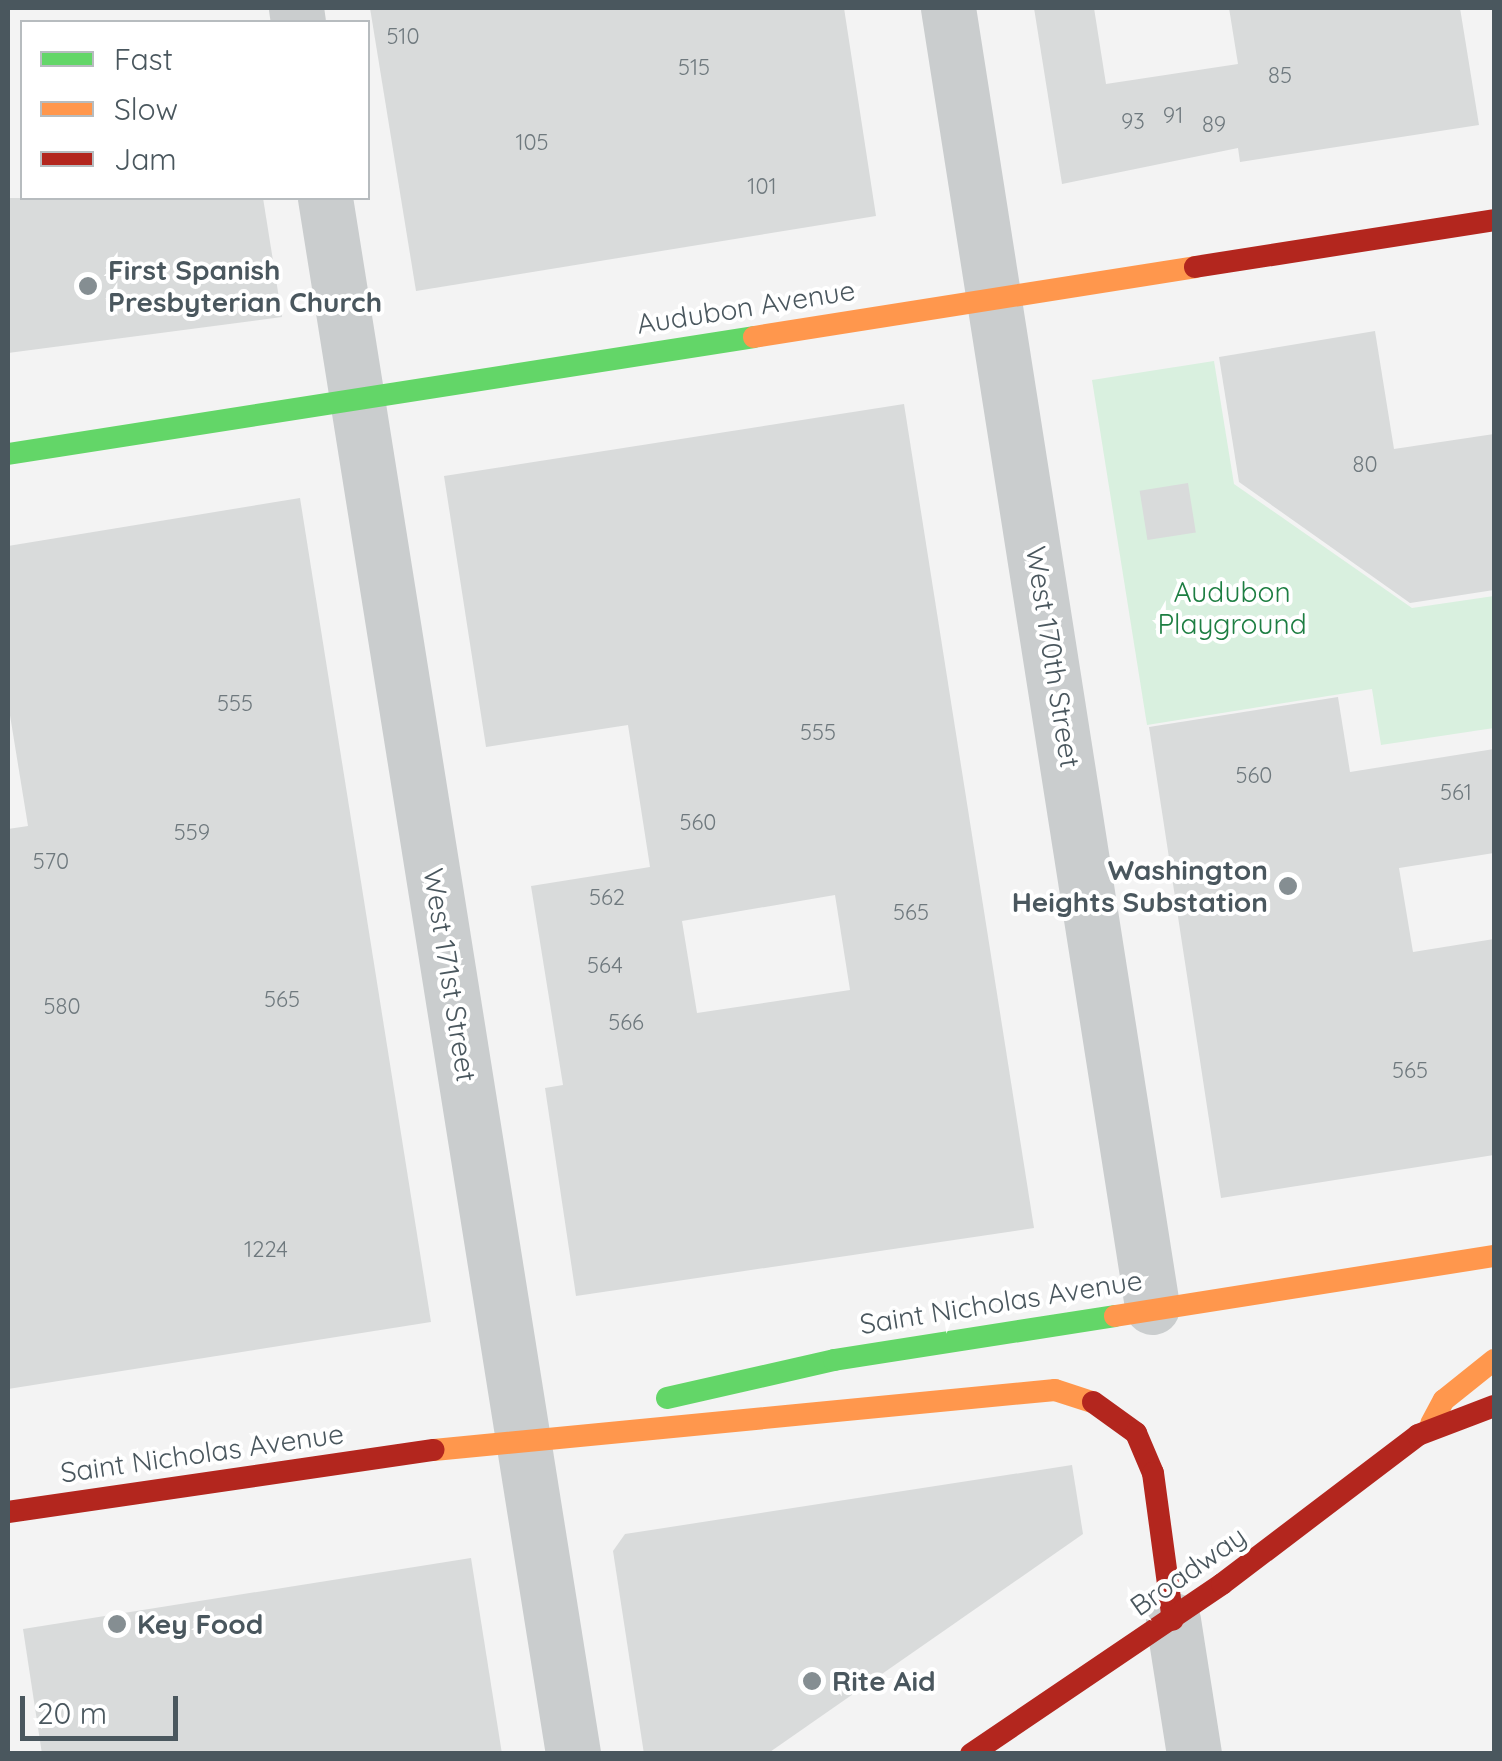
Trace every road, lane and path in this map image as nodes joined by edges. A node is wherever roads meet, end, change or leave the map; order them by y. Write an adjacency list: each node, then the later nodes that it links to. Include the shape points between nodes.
1 (948, 8): 4 (street, West 170th Street)
2 (325, 200): 5 (street, West 171st Street)
3 (1494, 220): 4 (main road, Audubon Avenue)
4 (997, 299): 5 (main road, Audubon Avenue); 8 (street, West 170th Street)
5 (356, 400): 6 (main road, Audubon Avenue); 12 (street, West 171st Street)
6 (8, 454)
7 (1494, 1256): 8 (main road, Saint Nicholas Avenue)
8 (1152, 1307): 12 (main road, Saint Nicholas Avenue, via 749,1375)
9 (1494, 1360): 11 (main road, Broadway, via 1444,1400)
10 (1494, 1406): 11 (main road, Broadway)
11 (1430, 1427): 14 (main road, Broadway)
12 (524, 1437): 13 (main road, Saint Nicholas Avenue); 14 (main road, Saint Nicholas Avenue, via 992,1390 1084,1396 1123,1418 1146,1454); 15 (street, West 171st Street)
13 (8, 1512)
14 (1173, 1620): 16 (main road, Broadway); 17 (street)
15 (573, 1754)
16 (971, 1754)
17 (1194, 1754)

